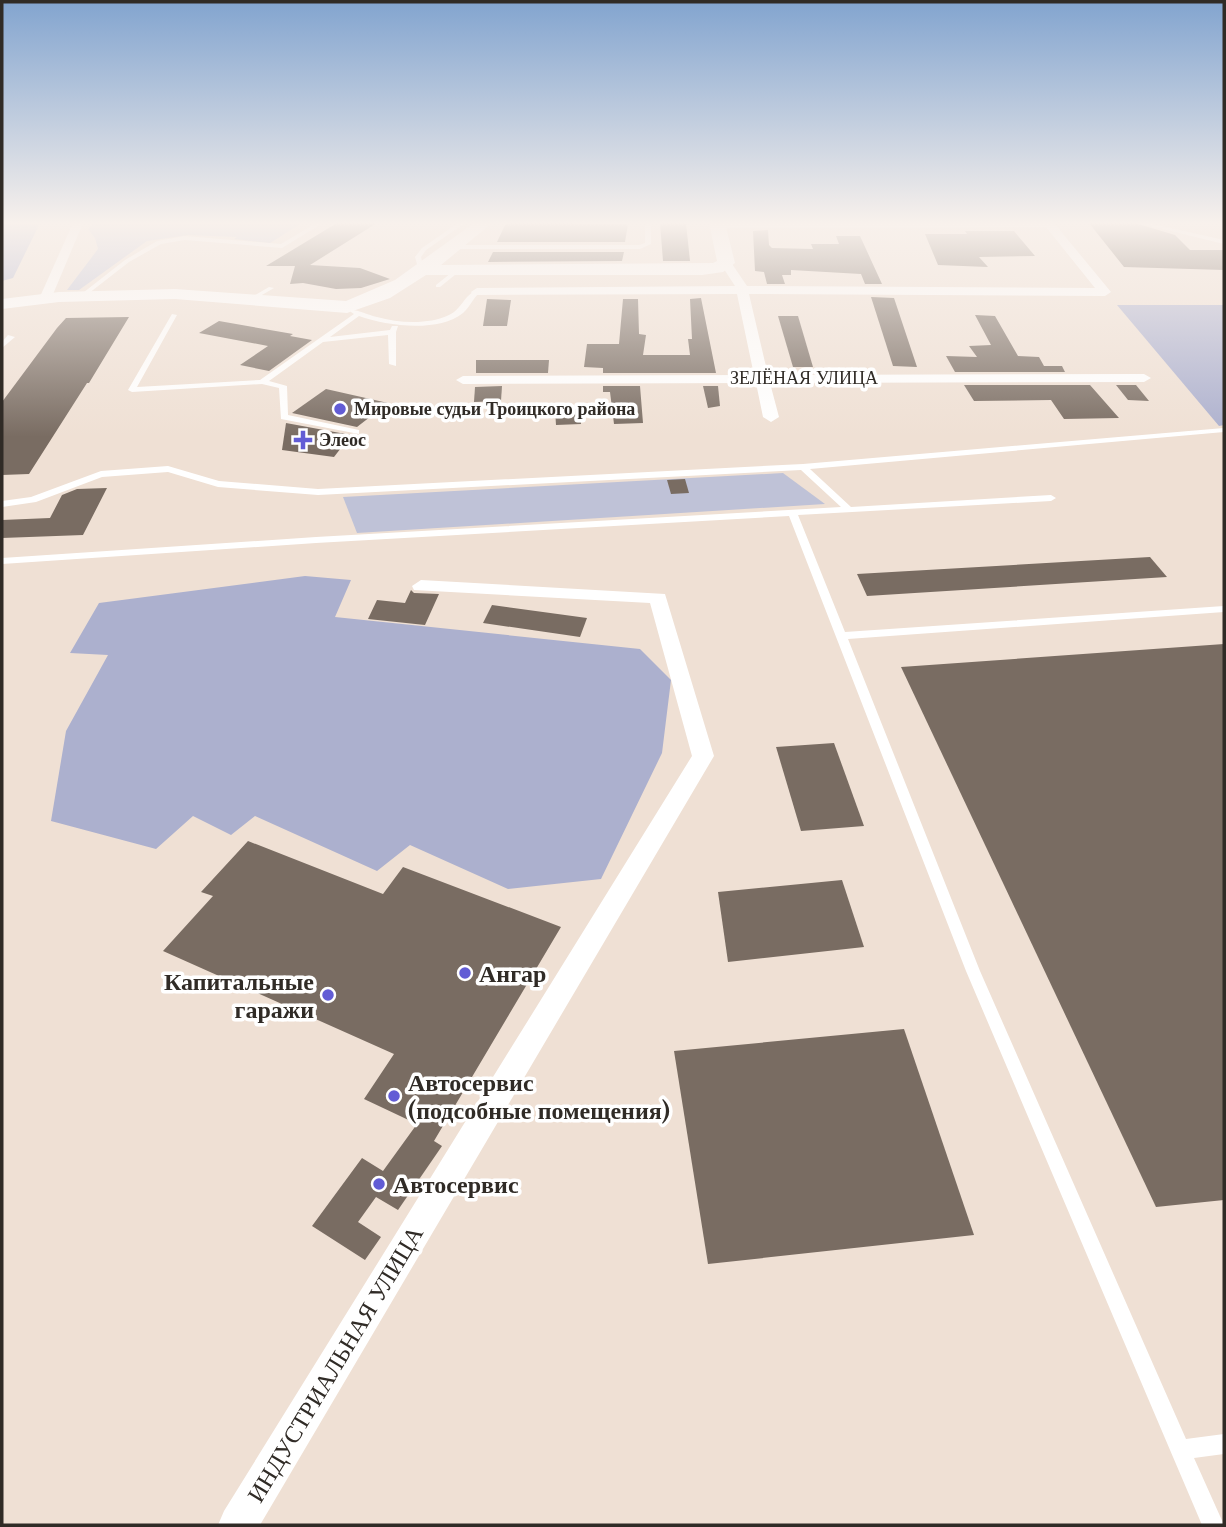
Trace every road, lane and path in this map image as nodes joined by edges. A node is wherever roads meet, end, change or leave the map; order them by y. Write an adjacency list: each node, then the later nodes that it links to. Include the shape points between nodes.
1 (47, 294): 10 (street)
2 (163, 294): 8 (main road)
3 (180, 294): 9 (main road)
4 (260, 294): 9 (lane)
5 (379, 294): 12 (main road)
6 (472, 294): 14 (lane, via 453,316 424,324)
7 (743, 294): 20 (street)
8 (82, 296): 10 (main road)
9 (253, 298): 12 (main road)
10 (45, 299): 11 (main road)
11 (2, 304)
12 (353, 310): 14 (lane); 17 (lane)
13 (174, 315): 23 (lane, via 132,390)
14 (400, 323): 15 (lane)
15 (392, 332): 17 (lane); 19 (lane)
16 (2, 337): 18 (lane, via 11,337)
17 (320, 340): 23 (lane)
18 (2, 346)
19 (393, 364)
20 (761, 377): 21 (street, ЗЕЛЁНАЯ УЛИЦА); 22 (street, ЗЕЛЁНАЯ УЛИЦА); 24 (street)
21 (1144, 378)
22 (463, 380)
23 (262, 382): 26 (lane, via 283,386 284,417)
24 (771, 417)
25 (1224, 430): 27 (lane)
26 (356, 432)
27 (803, 467): 29 (lane, via 318,492 218,484 168,469 101,474 33,500); 30 (lane)
28 (1051, 498): 30 (lane)
29 (2, 504)
30 (850, 511): 31 (lane)
31 (793, 514): 32 (lane); 35 (lane)
32 (2, 561)
33 (421, 586): 38 (street, ИНДУСТРИАЛЬНАЯ УЛИЦА, via 658,598 703,756)
34 (1224, 609): 35 (lane)
35 (841, 636): 37 (lane, via 972,971)
36 (1224, 1444): 37 (lane)
37 (1180, 1450): 39 (lane)
38 (238, 1525)
39 (1213, 1525)

